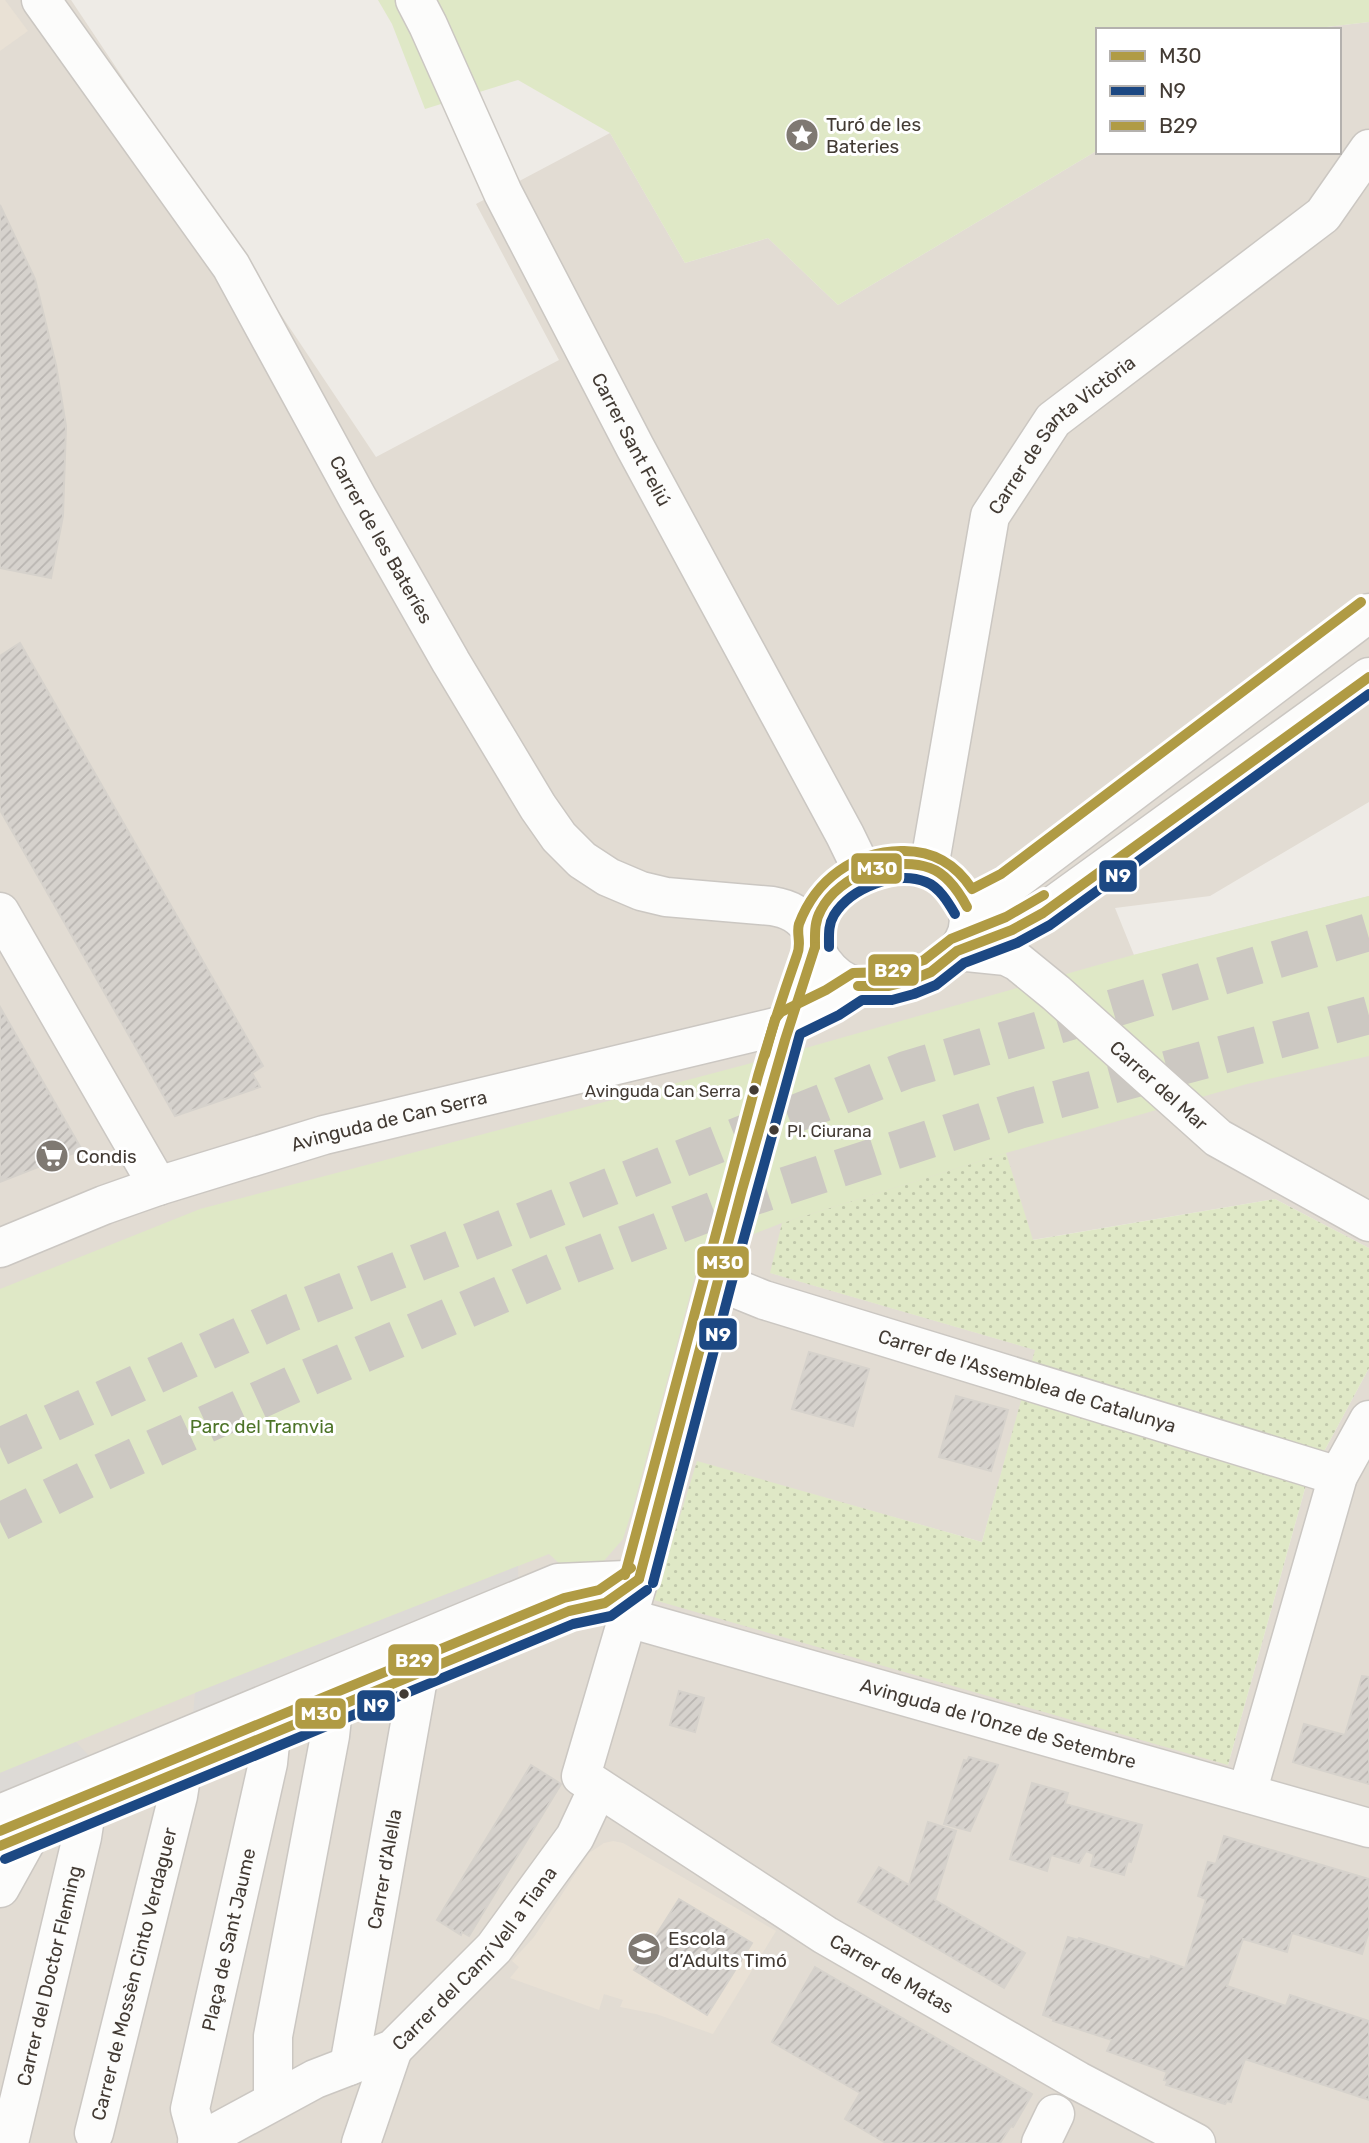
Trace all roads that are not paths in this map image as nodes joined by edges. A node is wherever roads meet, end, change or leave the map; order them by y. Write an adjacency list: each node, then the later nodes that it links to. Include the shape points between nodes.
1 (415, 0): 7 (street, Carrer Sant Feliú, via 510,205)
2 (45, 5): 10 (street, Carrer de les Bateríes, via 231,267 451,662 559,837 582,860 641,891 788,909 800,916)
3 (1369, 149): 6 (street, Carrer de Santa Victòria, via 1323,215 1053,420 990,516)
4 (1369, 613): 8 (street, via 1008,886)
5 (1369, 677): 11 (street, via 1044,913)
6 (929, 868): 7 (street, via 886,866); 8 (street, via 942,874)
7 (863, 872): 10 (street, via 831,897 820,912)
8 (967, 907): 11 (street, via 967,935)
9 (0, 912): 14 (street)
10 (813, 938): 12 (street, via 829,970); 13 (street)
11 (957, 951): 12 (street, via 931,972 909,981); 15 (street, Carrer del Mar, via 1006,956 1018,962 1218,1138)
12 (858, 986): 13 (street, Avinguda de Can Serra)
13 (788, 1024): 14 (street, Avinguda de Can Serra, via 324,1135); 17 (street)
14 (158, 1186): 16 (street, Avinguda de Can Serra)
15 (1369, 1222)
16 (0, 1248)
17 (717, 1281): 19 (street, Carrer de l'Assemblea de Catalunya, via 764,1300); 20 (street)
18 (1369, 1419): 19 (street)
19 (1338, 1476): 27 (street)
20 (639, 1579): 21 (street); 22 (street, via 605,1603 569,1611); 30 (street, via 558,1583)
21 (628, 1618): 26 (street, via 581,1776); 27 (street, Avinguda de l'Onze de Setembre)
22 (419, 1673): 23 (street); 33 (street, Carrer d'Alella)
23 (332, 1709): 24 (street); 34 (street, via 273,2036)
24 (271, 1734): 25 (street); 36 (street, Plaça de Sant Jaume, via 190,2109)
25 (182, 1771): 28 (street); 35 (street, Carrer de Mossèn Cinto Verdaguer)
26 (598, 1788): 32 (street, Carrer del Camí Vell a Tiana, via 575,1837 494,1948); 39 (street, Carrer de Matas, via 825,1935 1078,2081)
27 (1247, 1793): 29 (street, Avinguda de l'Onze de Setembre)
28 (86, 1811): 30 (street); 37 (street, Carrer del Doctor Fleming)
29 (1369, 1828)
30 (10, 1831): 31 (street)
31 (0, 1888)
32 (393, 2049): 33 (street, Carrer del Camí Vell a Tiana); 38 (street)
33 (349, 2067): 34 (street, Carrer del Camí Vell a Tiana)
34 (273, 2101): 36 (street, Carrer del Camí Vell a Tiana)
35 (94, 2133)
36 (198, 2142)
37 (9, 2143)
38 (361, 2143)
39 (1196, 2143)

